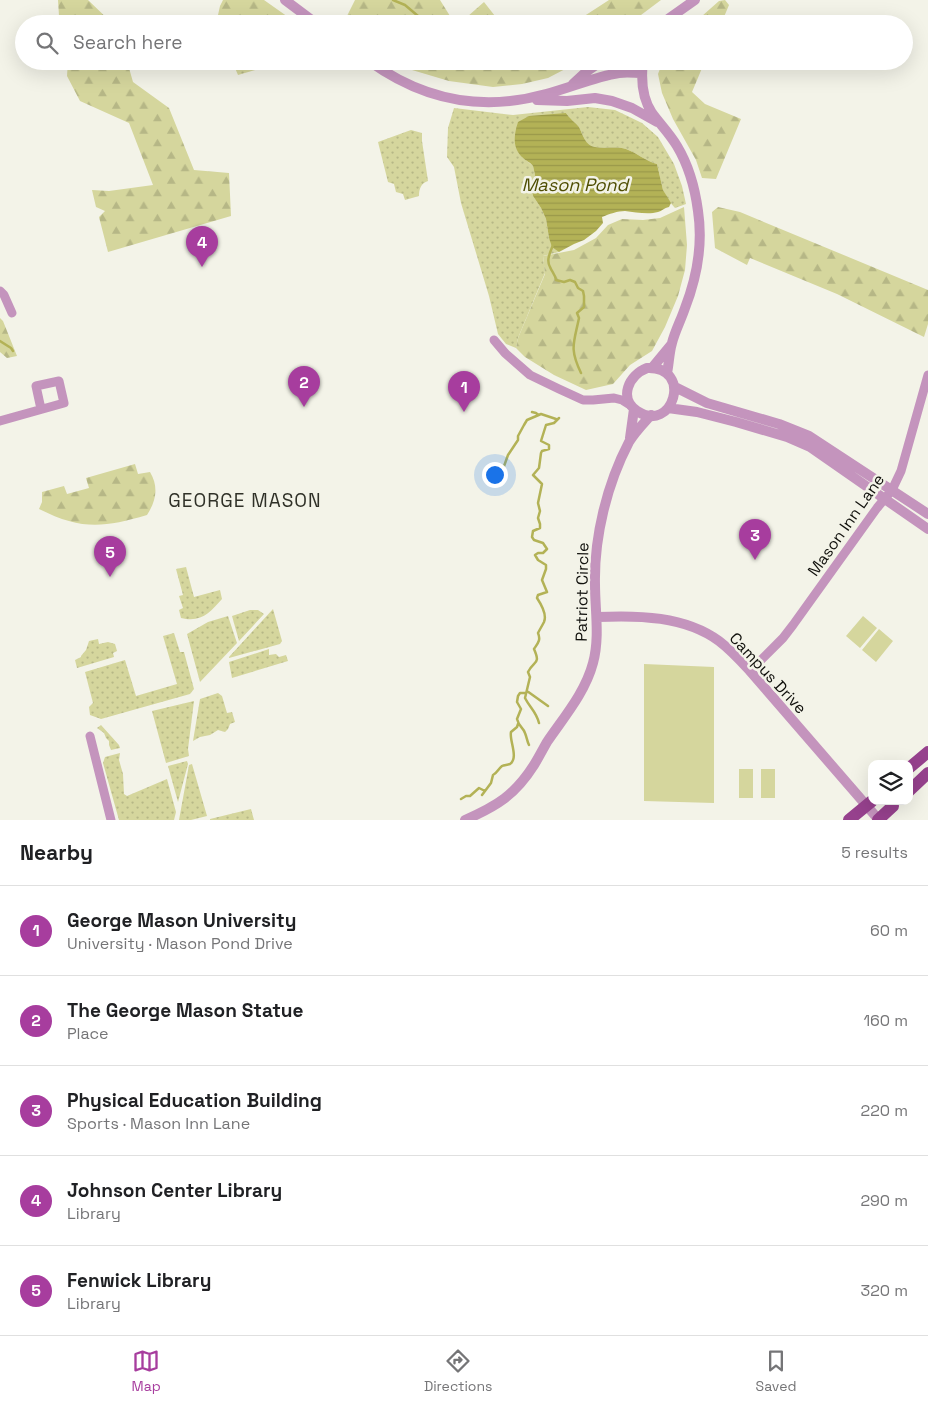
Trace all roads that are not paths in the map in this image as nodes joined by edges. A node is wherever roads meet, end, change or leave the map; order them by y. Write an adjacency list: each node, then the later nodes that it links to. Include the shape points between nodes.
1 (285, 0): 3 (street)
2 (694, 0): 4 (street)
3 (305, 15)
4 (673, 15)
5 (382, 70): 10 (street, via 412,87 449,98 480,102)
6 (589, 70): 9 (street)
7 (642, 70): 8 (street)
8 (642, 73): 9 (street, via 620,73); 11 (street, via 649,106)
9 (570, 86): 10 (street)
10 (521, 100): 11 (street, via 595,98 612,101 632,108)
11 (663, 126): 15 (street, via 678,147 689,172 700,229 692,287)
12 (0, 292): 13 (street)
13 (12, 313)
14 (494, 340): 21 (street, via 530,374 583,400)
15 (672, 344): 16 (street); 17 (street)
16 (652, 368): 17 (street); 20 (street, via 637,374)
17 (667, 373): 19 (street)
18 (928, 375): 28 (street, Mason Inn Lane, via 904,462)
19 (675, 387): 23 (street, via 675,395); 28 (street, via 707,403 809,436)
20 (627, 388): 21 (street); 22 (street)
21 (614, 398): 22 (street)
22 (632, 407): 25 (street); 27 (street)
23 (668, 408): 25 (street, Patriot Circle); 29 (street, via 736,422 810,447)
24 (42, 409): 26 (street)
25 (651, 416): 27 (street, Patriot Circle)
26 (0, 421)
27 (630, 441): 32 (street, Patriot Circle, via 599,530 595,582)
28 (892, 490): 29 (street, Mason Inn Lane); 30 (street)
29 (885, 498): 31 (street); 33 (street, Mason Inn Lane, via 783,638)
30 (928, 514)
31 (928, 529)
32 (597, 617): 33 (street, Campus Drive, via 626,616 680,623 718,640); 42 (street, Patriot Circle, via 597,645 591,670 576,701 516,790)
33 (750, 671): 44 (street, Campus Drive)
34 (90, 736): 41 (street)
35 (928, 752): 36 (main road)
36 (913, 765)
37 (928, 773): 38 (main road)
38 (913, 787)
39 (868, 804): 43 (main road, bridge)
40 (895, 805): 44 (main road, bridge)
41 (111, 820)
42 (465, 820)
43 (849, 820)
44 (878, 820)

